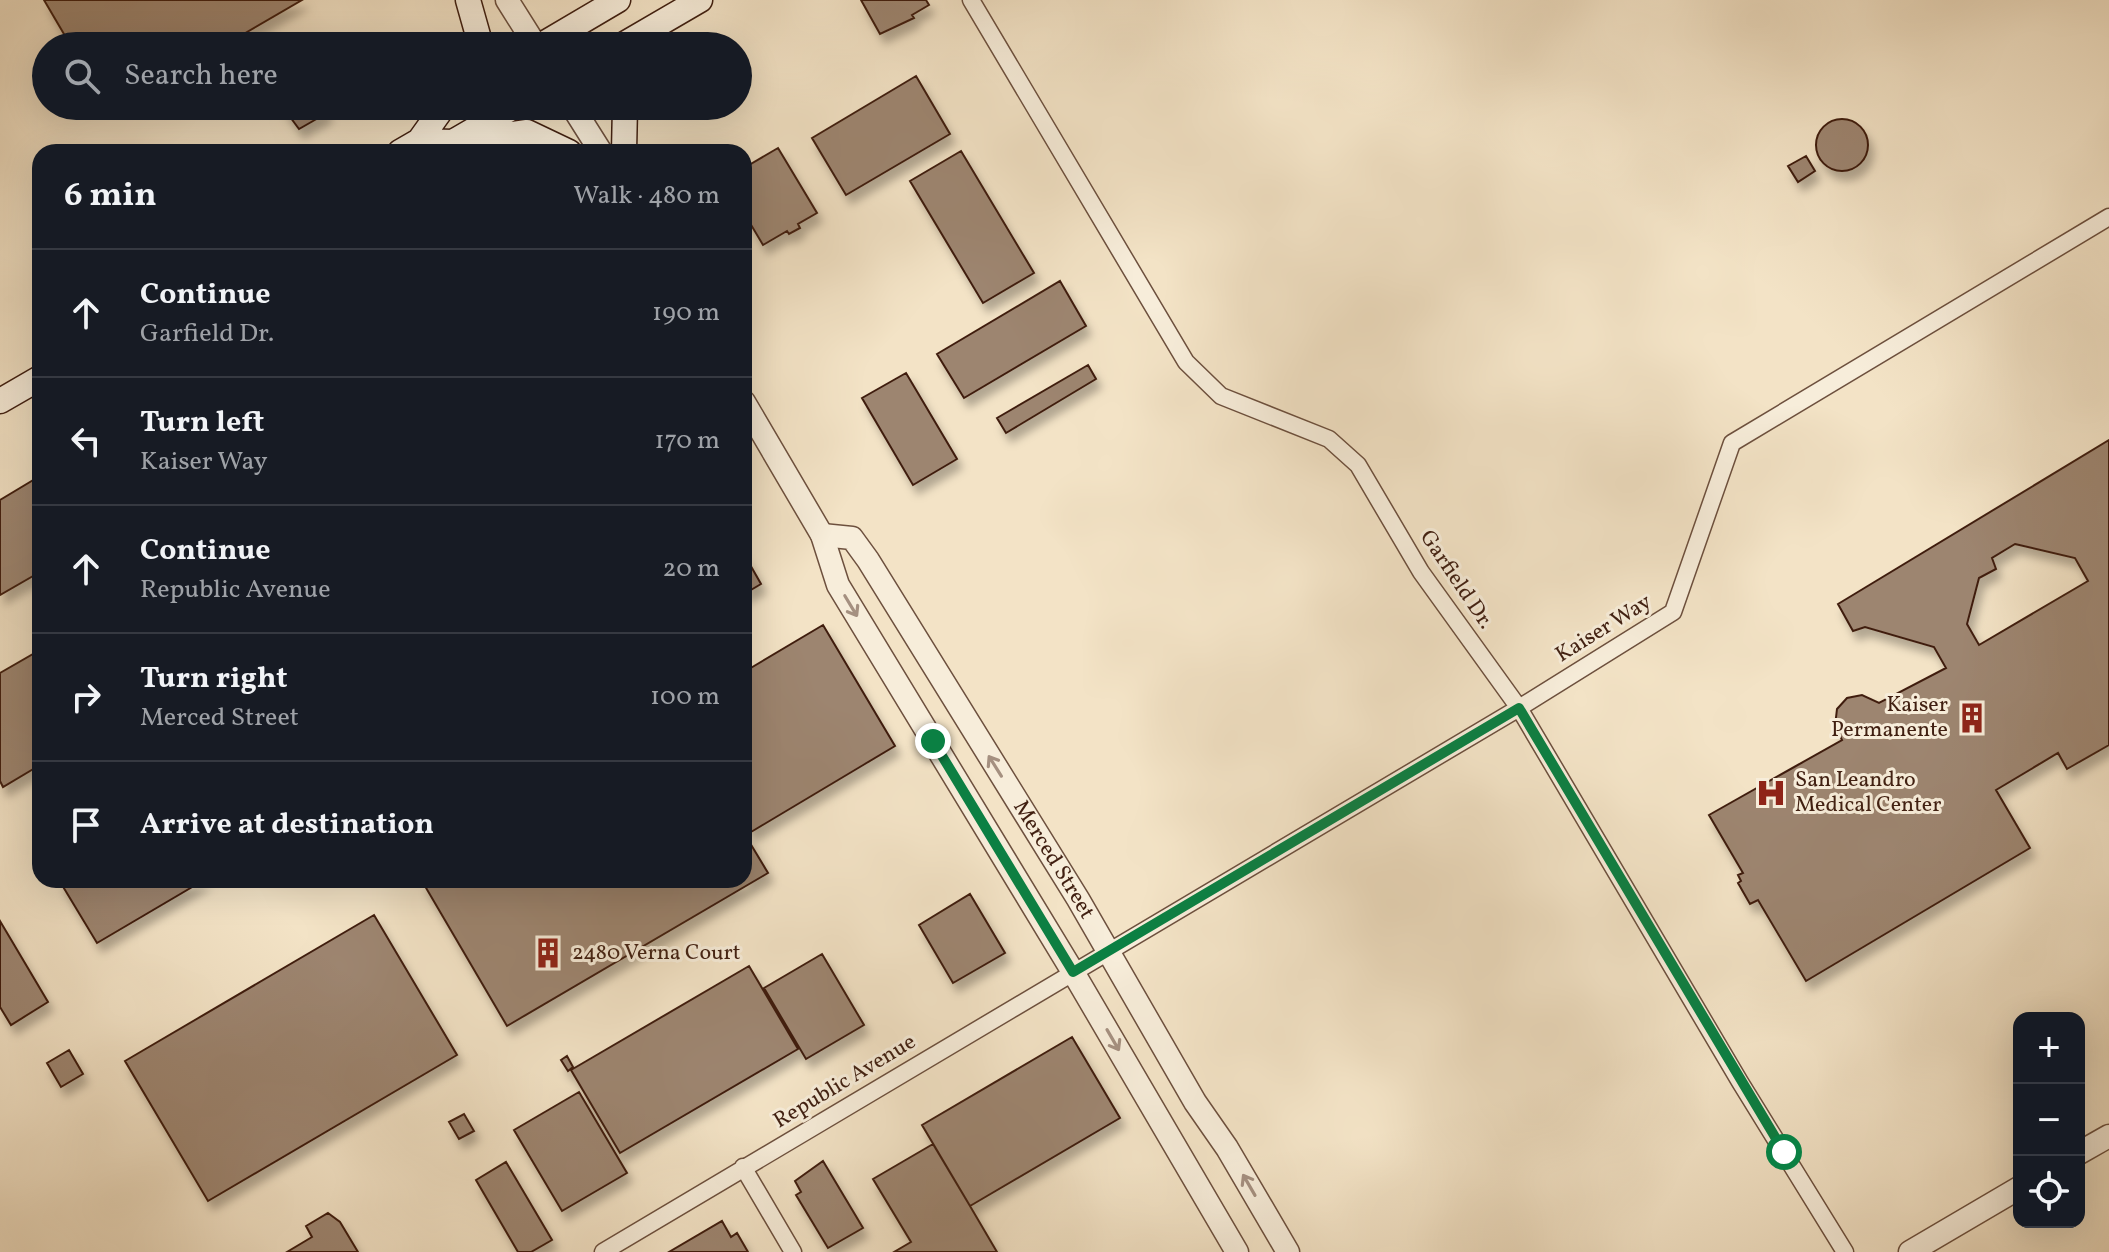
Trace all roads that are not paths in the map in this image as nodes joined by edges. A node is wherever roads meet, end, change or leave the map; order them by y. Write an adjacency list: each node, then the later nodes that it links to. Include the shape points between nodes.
1 (468, 0): 6 (main road)
2 (507, 0): 7 (street)
3 (618, 0): 8 (main road)
4 (971, 0): 26 (street, Garfield Dr., via 1186,362 1221,396 1344,449 1421,572)
5 (691, 5): 9 (main road); 10 (main road)
6 (477, 32)
7 (529, 32)
8 (562, 32)
9 (645, 32)
10 (667, 32)
11 (432, 120): 16 (main road)
12 (491, 120): 15 (main road)
13 (581, 120): 19 (street)
14 (625, 120): 20 (main road)
15 (453, 142): 17 (main road); 18 (main road, via 527,132)
16 (412, 144)
17 (436, 144)
18 (552, 144)
19 (596, 144)
20 (624, 144)
21 (2109, 217): 26 (street, Kaiser Way, via 1732,443 1673,612)
22 (32, 383): 23 (main road)
23 (0, 401)
24 (752, 416): 25 (street, Merced Street)
25 (822, 535): 27 (street, Merced Street, one-way to 25, via 868,560 852,538); 28 (street, Merced Street, one-way to 28, via 838,585)
26 (1519, 708): 27 (street, Kaiser Way); 37 (street, Garfield Dr.)
27 (1109, 952): 28 (street, Republic Avenue); 36 (street, Merced Street, one-way to 27)
28 (1073, 972): 31 (street, Republic Avenue); 35 (street, Merced Street, one-way to 35)
29 (2109, 1136): 30 (street)
30 (2085, 1150)
31 (743, 1167): 33 (street, Republic Avenue); 34 (street)
32 (2013, 1192): 38 (street)
33 (603, 1252)
34 (793, 1252)
35 (1237, 1252)
36 (1288, 1252)
37 (1845, 1252)
38 (1910, 1252)

